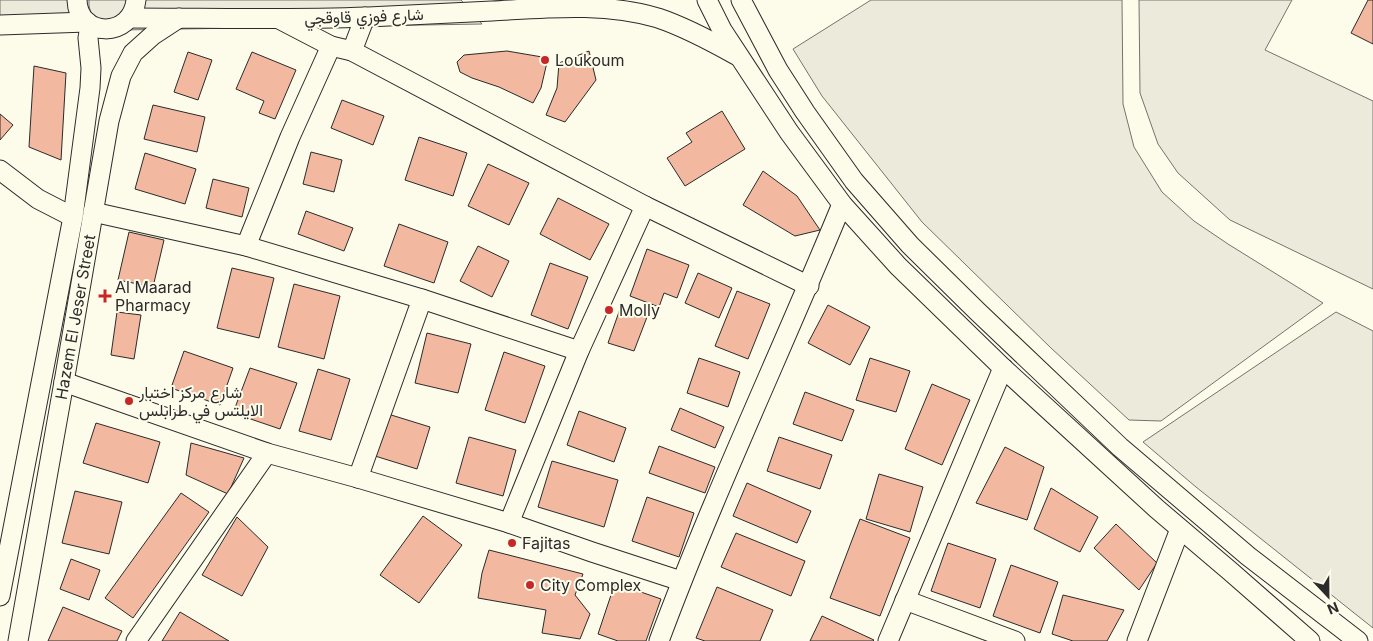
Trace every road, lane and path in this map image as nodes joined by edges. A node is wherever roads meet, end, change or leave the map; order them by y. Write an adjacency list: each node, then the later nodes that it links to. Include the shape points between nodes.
1 (77, 0): 10 (street, via 80,15)
2 (136, 0): 7 (street)
3 (707, 0): 14 (street)
4 (741, 0): 40 (street, via 778,70 805,112 854,181 910,245 1120,448 1248,556)
5 (465, 6): 6 (street, شارع فوزي قاوقجي); 14 (street, شارع فوزي قاوقجي, via 631,12 679,26)
6 (366, 17): 9 (street, شارع فوزي قاوقجي); 13 (street)
7 (130, 18): 8 (street, شارع فوزي قاوقجي); 10 (street, via 107,30)
8 (179, 18): 9 (street, شارع فوزي قاوقجي); 18 (street, Hazem El Jeser Street, via 133,53 121,76 108,121)
9 (279, 19): 12 (street)
10 (89, 24): 11 (street); 19 (street, Hazem El Jeser Street, via 90,88)
11 (0, 25)
12 (331, 46): 13 (street); 20 (street)
13 (352, 52): 17 (street)
14 (739, 56): 16 (street)
15 (0, 170): 19 (street, via 38,199)
16 (842, 204): 21 (street); 24 (street, via 898,266)
17 (645, 206): 21 (street); 23 (street)
18 (94, 212): 20 (street); 25 (street, Hazem El Jeser Street)
19 (73, 217): 31 (street, Hazem El Jeser Street)
20 (246, 246): 22 (street)
21 (809, 286): 30 (street, via 758,397)
22 (422, 299): 23 (street); 27 (street)
23 (579, 352): 28 (street)
24 (1004, 368): 29 (street); 32 (street)
25 (64, 382): 26 (street); 33 (street, Hazem El Jeser Street)
26 (267, 453): 27 (street); 34 (street)
27 (358, 478): 28 (street)
28 (509, 522): 30 (street)
29 (1180, 529): 38 (street); 39 (street)
30 (681, 581): 35 (street)
31 (0, 596)
32 (905, 600): 36 (street); 37 (street)
33 (18, 641)
34 (136, 641)
35 (659, 641)
36 (888, 641)
37 (1015, 641)
38 (1137, 641)
39 (1310, 641)
40 (1358, 641)

